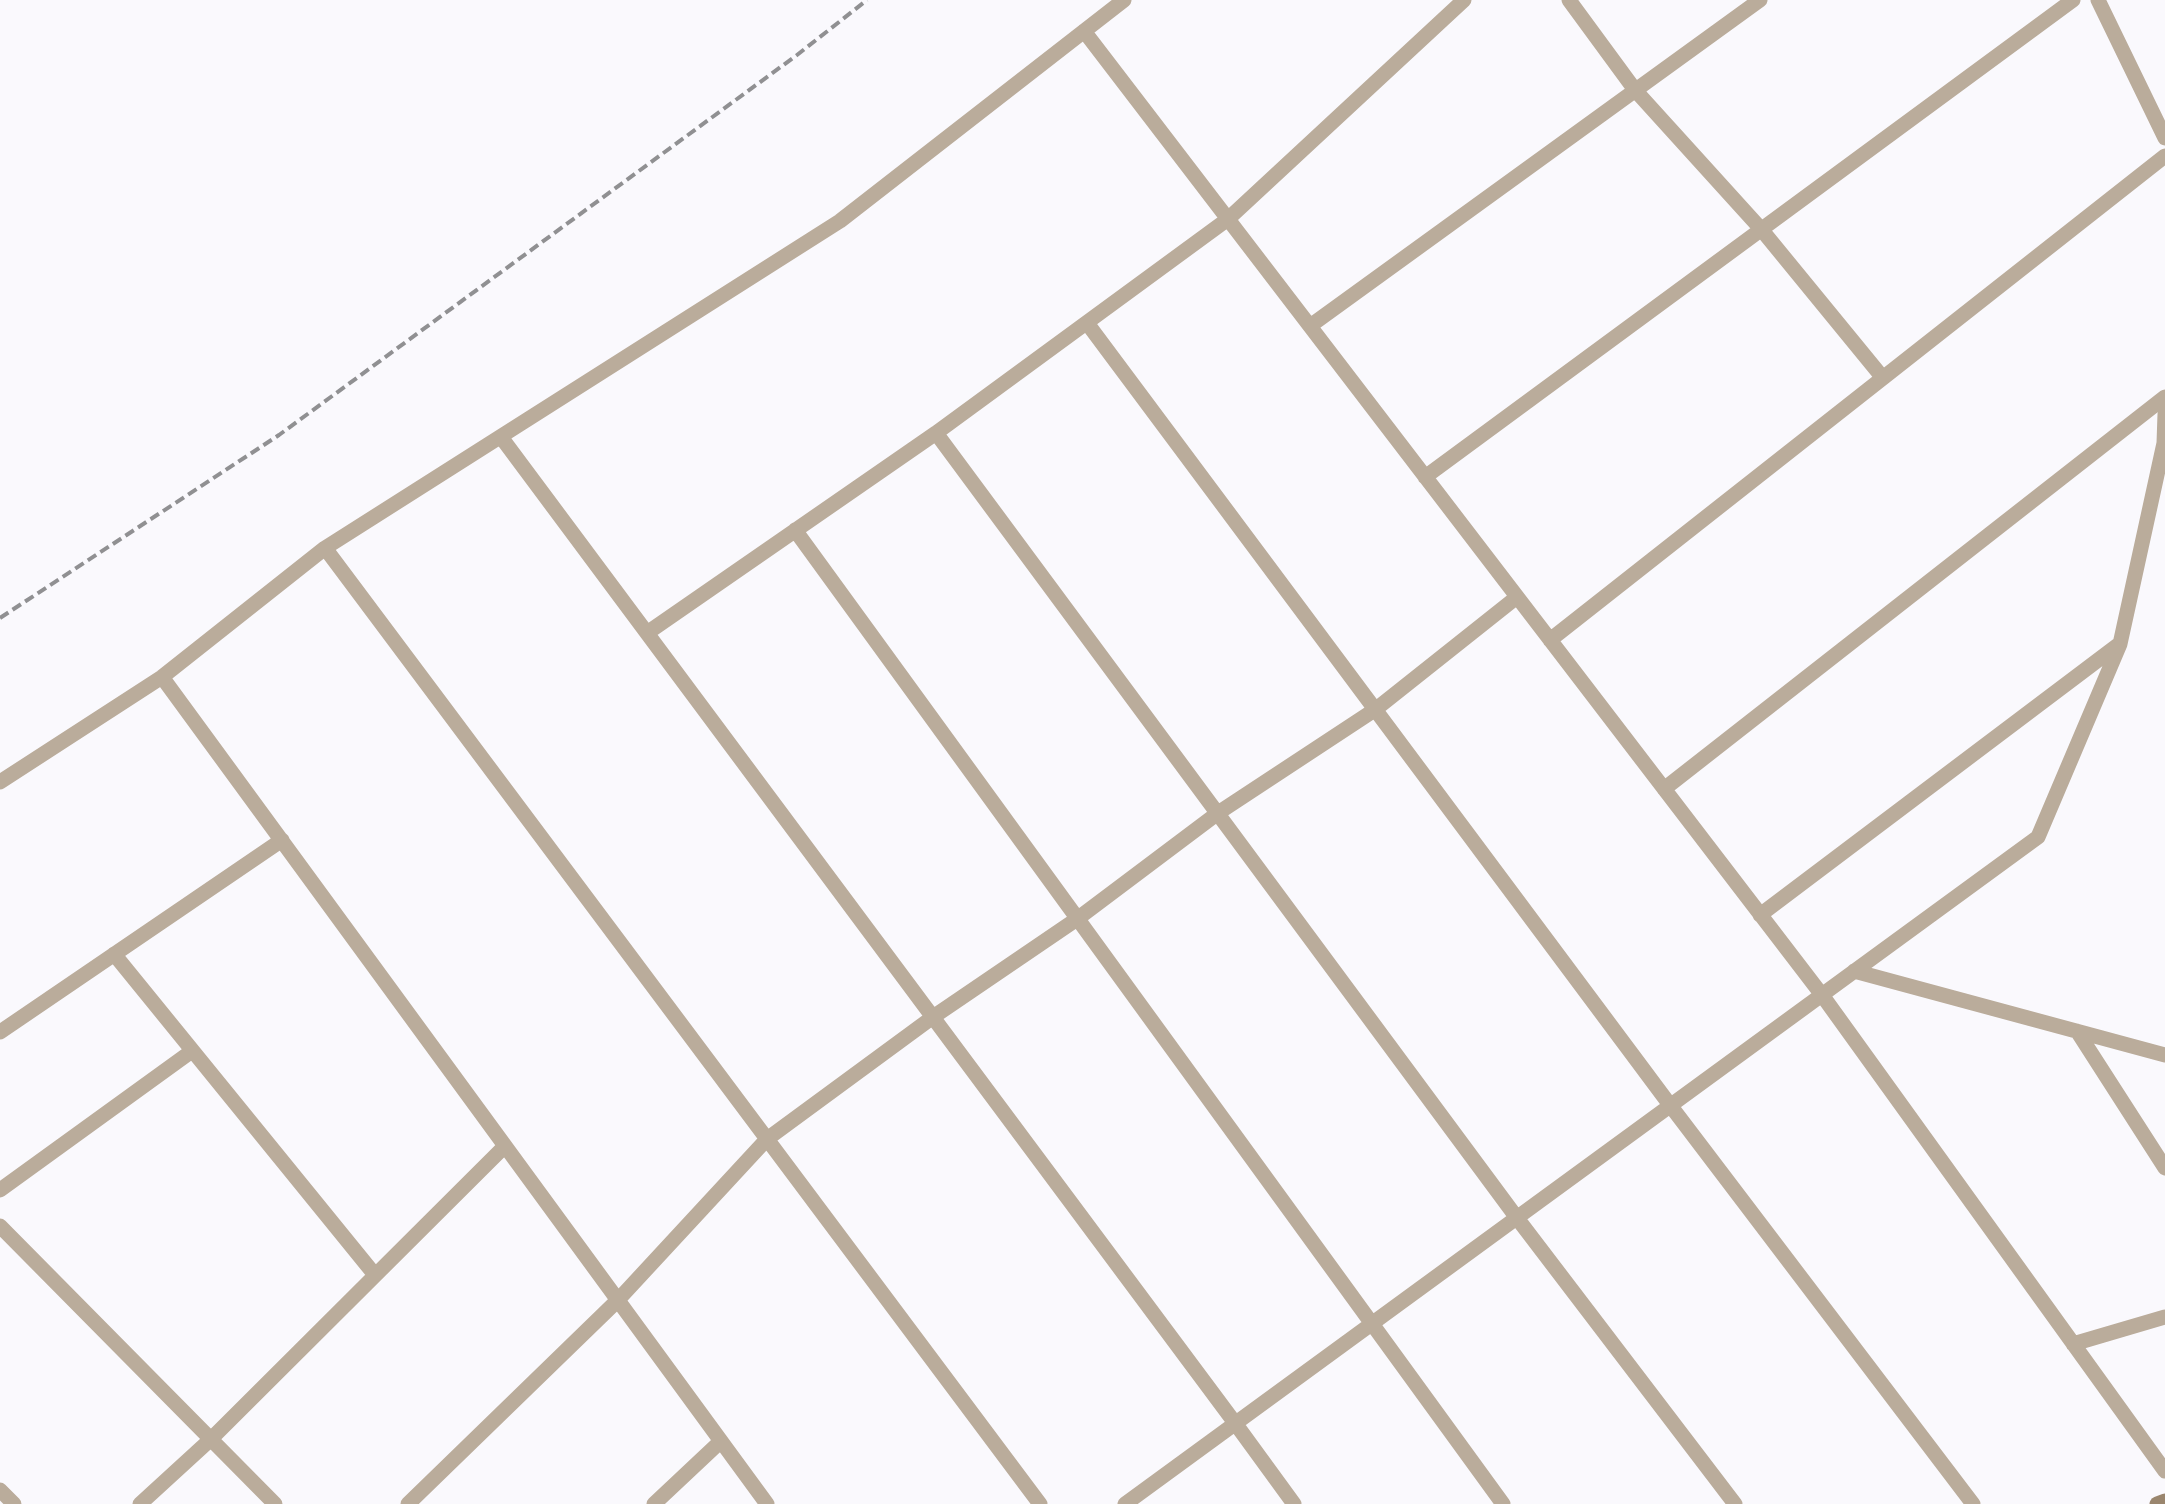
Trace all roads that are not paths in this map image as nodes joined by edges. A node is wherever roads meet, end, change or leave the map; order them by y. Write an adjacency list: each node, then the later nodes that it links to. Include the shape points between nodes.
1 (1124, 0): 7 (street)
2 (1464, 0): 11 (street)
3 (1569, 0): 8 (street)
4 (1760, 0): 8 (street)
5 (2073, 0): 12 (street)
6 (2098, 0): 9 (street)
7 (1084, 31): 11 (street); 19 (street, via 840,221)
8 (1635, 90): 12 (street); 14 (street)
9 (2165, 138)
10 (2165, 156): 15 (street)
11 (1228, 219): 13 (street); 14 (street)
12 (1761, 229): 15 (street); 20 (street)
13 (1087, 323): 18 (street); 28 (street)
14 (1310, 326): 20 (street)
15 (1883, 378): 25 (street)
16 (2165, 397): 30 (street)
17 (2165, 414): 26 (street, via 2164,443)
18 (936, 433): 21 (street); 31 (street)
19 (501, 437): 22 (street); 24 (street)
20 (1425, 477): 23 (street)
21 (795, 530): 24 (street); 34 (street)
22 (325, 548): 27 (street); 44 (street)
23 (1517, 597): 25 (street); 28 (street)
24 (647, 633): 38 (street)
25 (1550, 640): 30 (street)
26 (2120, 644): 33 (street); 36 (street, via 2038,837)
27 (162, 677): 29 (street); 32 (street)
28 (1376, 709): 31 (street); 43 (street)
29 (0, 782)
30 (1664, 789): 33 (street)
31 (1218, 813): 34 (street); 48 (street)
32 (282, 840): 35 (street); 45 (street)
33 (1760, 915): 37 (street)
34 (1077, 919): 38 (street); 53 (street)
35 (114, 954): 40 (street); 41 (street)
36 (1854, 971): 37 (street); 39 (street)
37 (1822, 995): 43 (street); 54 (street)
38 (933, 1017): 44 (street); 55 (street)
39 (2077, 1031): 42 (street); 46 (street)
40 (0, 1032)
41 (192, 1051): 47 (street); 50 (street)
42 (2165, 1055)
43 (1670, 1105): 48 (street); 72 (street)
44 (767, 1139): 51 (street); 67 (street)
45 (505, 1146): 50 (street); 51 (street)
46 (2165, 1168)
47 (0, 1190)
48 (1517, 1218): 53 (street); 71 (street)
49 (0, 1226): 56 (street)
50 (375, 1275): 56 (street)
51 (618, 1300): 57 (street); 64 (street)
52 (2165, 1317): 54 (street)
53 (1372, 1324): 55 (street); 70 (street)
54 (2073, 1344): 58 (street)
55 (1236, 1423): 68 (street); 69 (street)
56 (211, 1440): 62 (street); 63 (street)
57 (721, 1441): 65 (street); 66 (street)
58 (2165, 1471)
59 (0, 1490): 61 (street)
60 (2165, 1501): 73 (street)
61 (14, 1504)
62 (140, 1504)
63 (275, 1504)
64 (408, 1504)
65 (654, 1504)
66 (767, 1504)
67 (1040, 1504)
68 (1125, 1504)
69 (1294, 1504)
70 (1504, 1504)
71 (1735, 1504)
72 (1973, 1504)
73 (2157, 1504)

